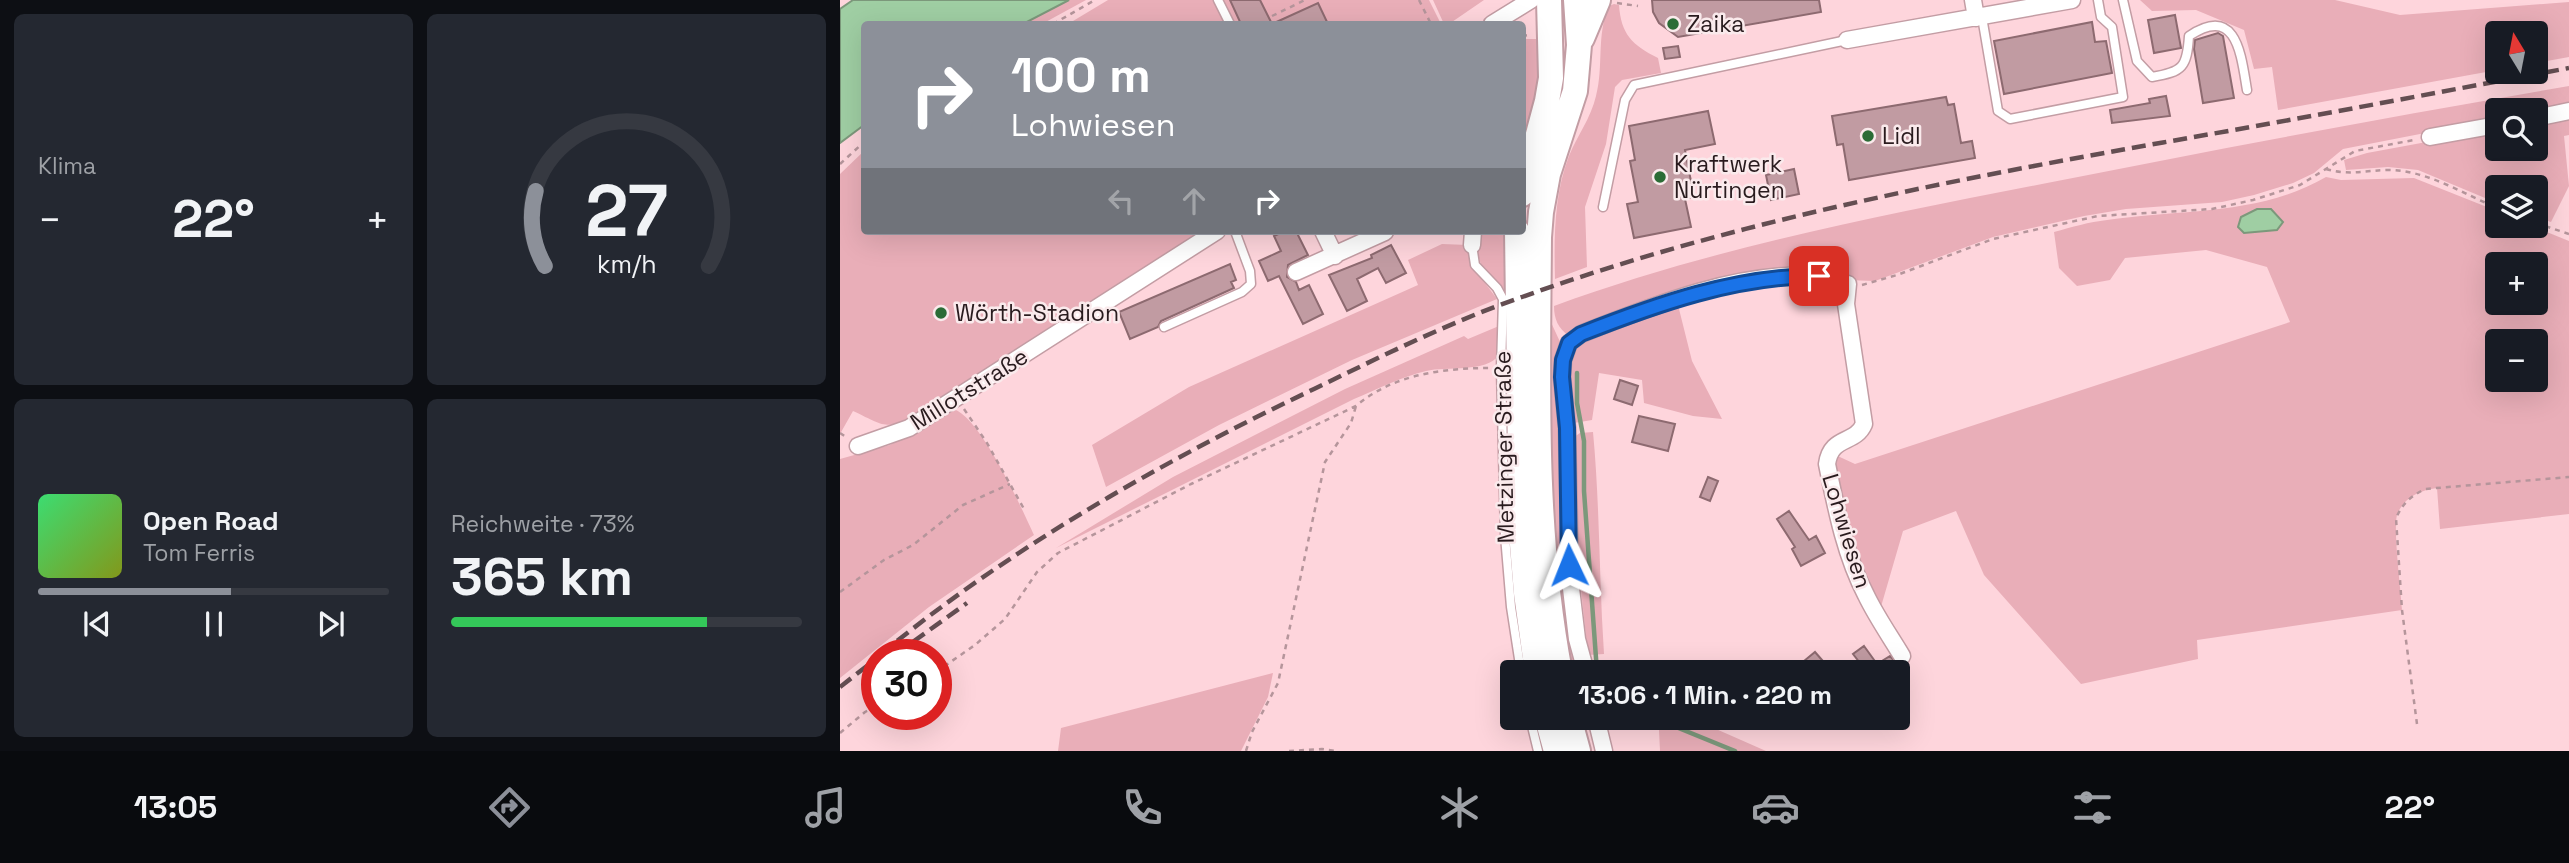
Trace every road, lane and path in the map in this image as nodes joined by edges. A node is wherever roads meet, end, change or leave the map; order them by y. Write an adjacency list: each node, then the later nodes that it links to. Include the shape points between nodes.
1 (1095, 0): 17 (path)
2 (1217, 0): 18 (lane)
3 (1305, 0): 15 (path)
4 (1419, 0): 19 (path)
5 (1531, 0): 20 (street)
6 (1549, 0): 33 (main road, via 1551,78)
7 (1576, 0): 24 (main road)
8 (1598, 0): 24 (main road)
9 (1973, 0): 16 (street)
10 (2073, 0): 16 (street)
11 (2098, 0): 16 (lane, via 2101,18 2112,27 2123,97 2010,119 1998,111)
12 (2123, 0): 25 (lane, via 2137,61 2152,77 2175,73 2187,58 2189,36 2203,27 2221,27 2234,35)
13 (1608, 1): 14 (path)
14 (1638, 6)
15 (1272, 16)
16 (1979, 17): 23 (street)
17 (1058, 21)
18 (1228, 21)
19 (1430, 21)
20 (1502, 21)
21 (1526, 35): 22 (path)
22 (1529, 35)
23 (1847, 40): 35 (lane, via 1634,85 1625,100)
24 (1579, 45): 59 (main road, Metzinger Straße, via 1575,91 1548,174 1539,237 1541,502 1547,593)
25 (2248, 90)
26 (2569, 111): 27 (street)
27 (2548, 115)
28 (2485, 127): 29 (street)
29 (2430, 137): 32 (path, via 2355,151)
30 (861, 145): 31 (path)
31 (840, 164)
32 (2326, 169): 34 (path, via 2344,174 2390,170 2412,174); 46 (path, via 2300,185 2253,200 2212,208 2098,216 1993,239 1867,285)
33 (1526, 179)
34 (2485, 203)
35 (1603, 207)
36 (2548, 227): 37 (path)
37 (2569, 234)
38 (1211, 235): 49 (street, Millotstraße)
39 (1236, 235): 47 (lane, via 1251,284)
40 (1325, 235): 44 (street)
41 (1379, 235): 44 (street)
42 (1517, 235): 58 (main road, Metzinger Straße, via 1521,532)
43 (1473, 238): 48 (lane, Metzinger Straße, via 1475,265 1503,299)
44 (1335, 256): 45 (street)
45 (1296, 272)
46 (1848, 284): 56 (street, Lohwiesen, via 1846,304 1864,424 1835,445 1827,464 1854,566); 60 (street, via 1819,276 1736,284 1620,319 1569,343 1562,377 1570,580)
47 (1164, 327)
48 (1501, 368): 50 (path, via 1419,374); 57 (lane, Metzinger Straße, via 1507,570)
49 (956, 398): 51 (street, Millotstraße, via 909,428); 53 (path)
50 (1356, 406): 61 (path, via 1058,553 1037,572 1005,619); 69 (path, via 1351,423 1325,462 1278,683)
51 (858, 446)
52 (2569, 477): 63 (path, via 2437,487 2416,494 2401,507 2396,518 2402,610)
53 (1010, 484): 54 (path); 55 (path, via 963,505)
54 (1024, 509)
55 (840, 593)
56 (1902, 656)
57 (1519, 660)
58 (1535, 660)
59 (1558, 660)
60 (1583, 660)
61 (952, 661)
62 (861, 715): 68 (path)
63 (2417, 724)
64 (1533, 730): 72 (lane)
65 (1550, 730): 73 (main road)
66 (1572, 730): 74 (main road)
67 (1599, 730): 75 (street)
68 (840, 733)
69 (1246, 751)
70 (1289, 751): 71 (path)
71 (1336, 751)
72 (1538, 751)
73 (1556, 751)
74 (1578, 751)
75 (1604, 751)

